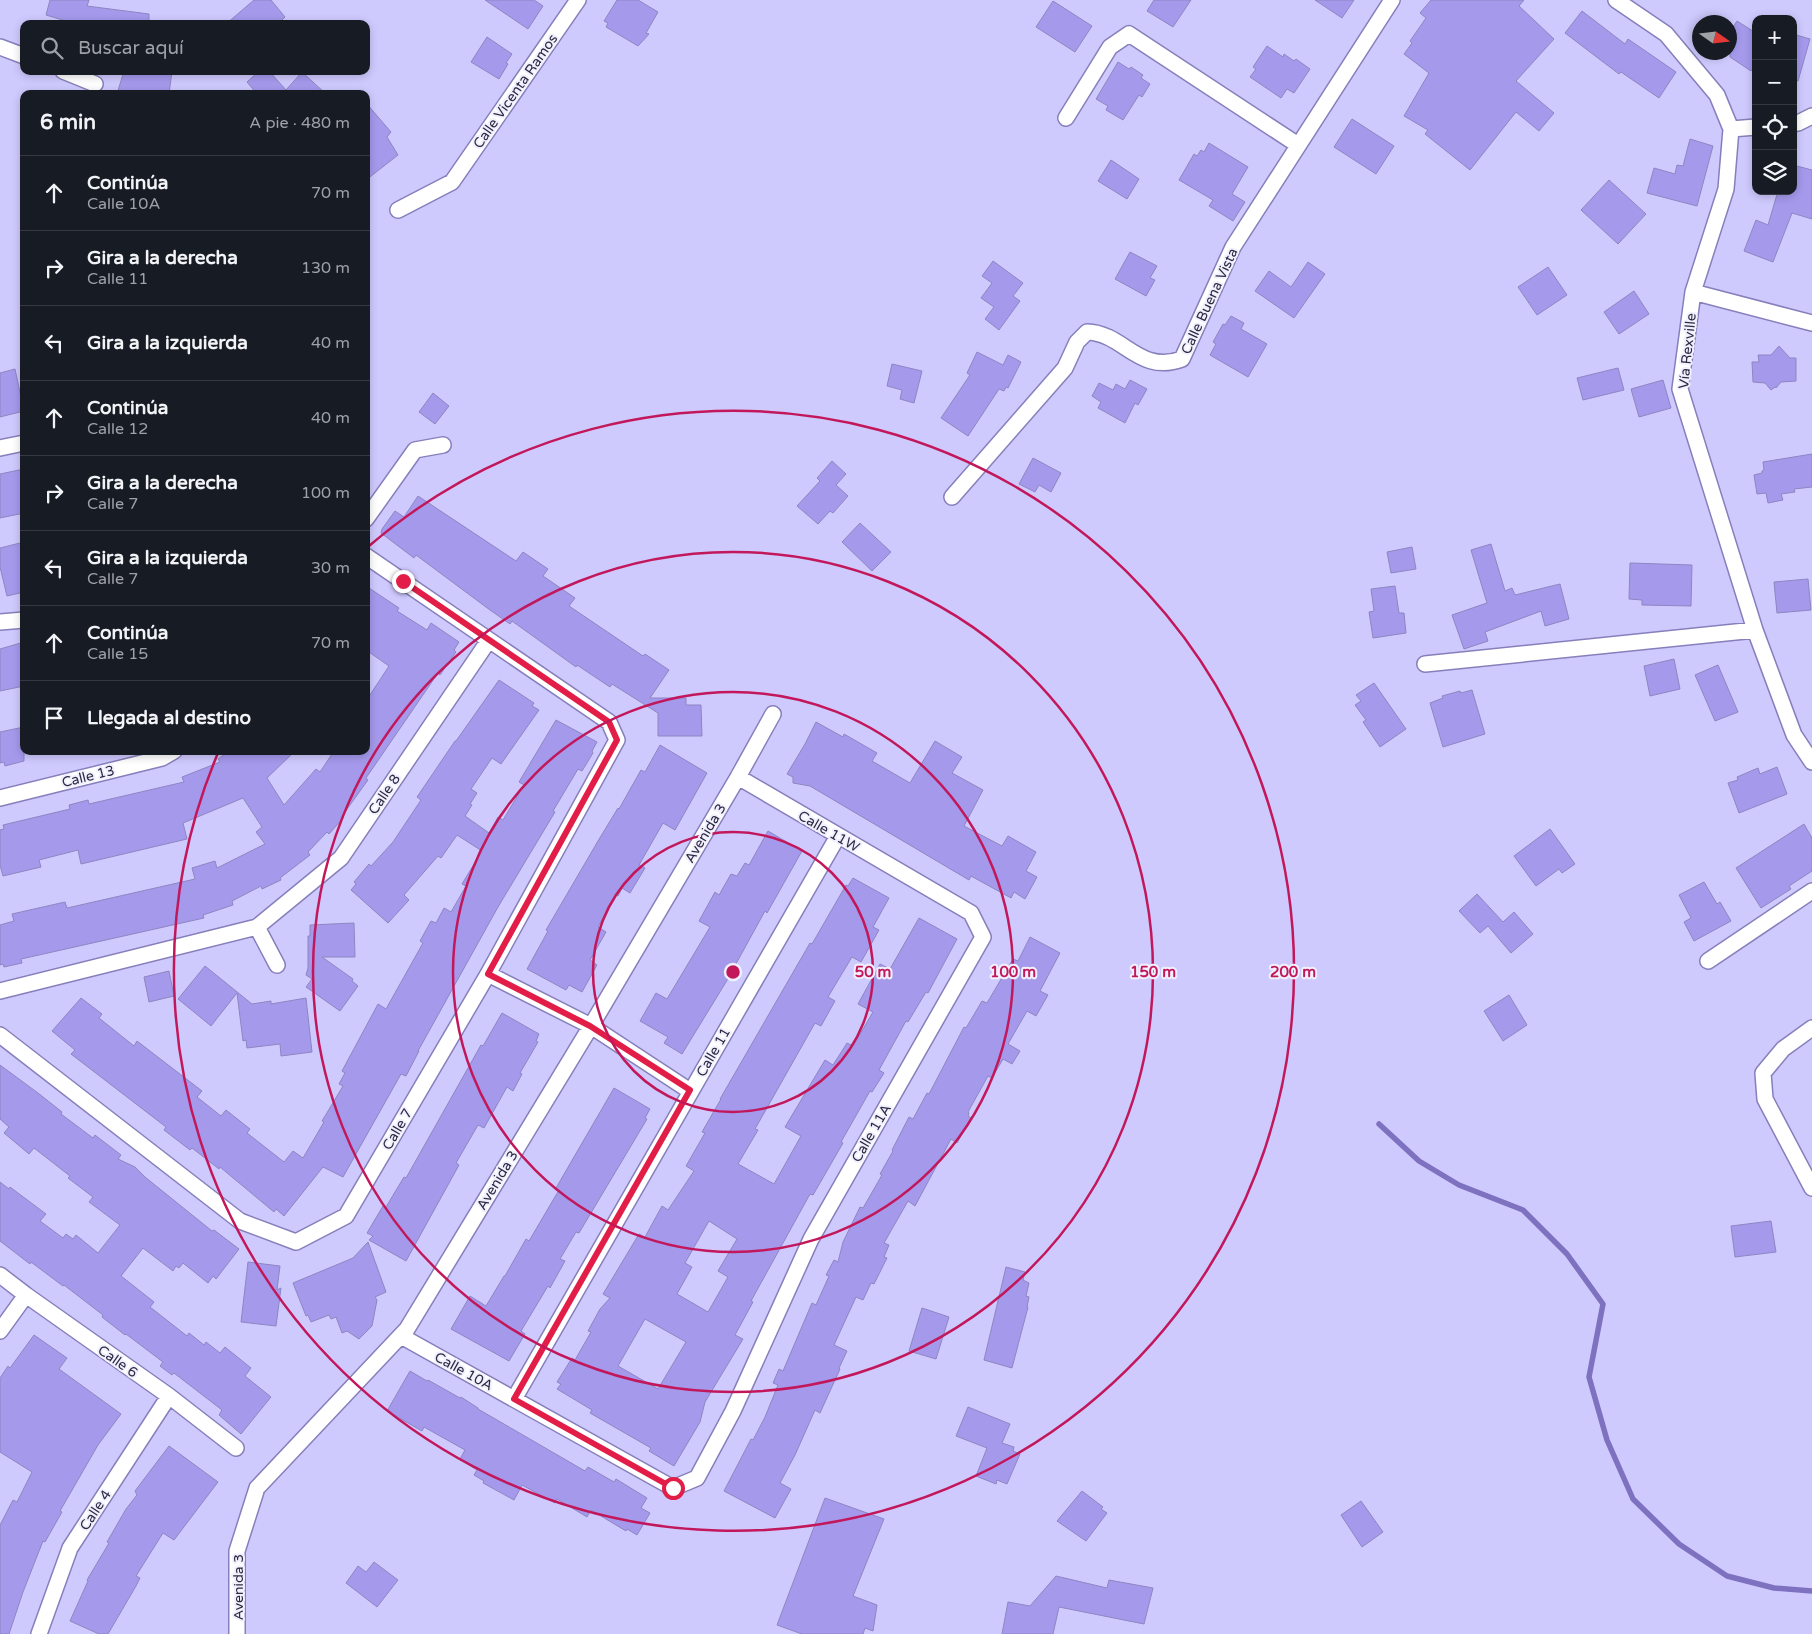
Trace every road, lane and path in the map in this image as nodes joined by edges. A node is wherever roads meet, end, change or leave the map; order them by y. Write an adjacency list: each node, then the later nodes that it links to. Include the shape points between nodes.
1 (578, 0): 14 (street, Calle Vicenta Ramos, via 452,182)
2 (1392, 0): 13 (street, Calle Buena Vista)
3 (1616, 0): 12 (street, Vía Rexville, via 1666,34 1718,95)
4 (0, 47): 5 (street)
5 (20, 54)
6 (73, 75): 7 (street)
7 (95, 84)
8 (1812, 116): 10 (street)
9 (1066, 118): 13 (street, via 1110,46 1129,34)
10 (1797, 123)
11 (1752, 127): 12 (street)
12 (1731, 129): 15 (street, Vía Rexville, via 1726,189)
13 (1298, 145): 20 (street, Calle Buena Vista, via 1233,247 1182,359 1169,364 1149,362 1098,332 1087,332 1077,342 1065,368)
14 (398, 210)
15 (1694, 292): 16 (street); 25 (street, Vía Rexville, via 1680,389)
16 (1812, 323)
17 (20, 444): 19 (street)
18 (443, 445): 21 (street, via 415,450)
19 (0, 448)
20 (952, 496)
21 (370, 513)
22 (370, 559): 26 (street)
23 (20, 620): 24 (street)
24 (0, 622)
25 (1755, 630): 27 (street); 30 (street, Vía Rexville, via 1794,735)
26 (489, 640): 36 (street, Calle 8, via 341,858); 39 (street, Calle 7, via 609,722 617,740)
27 (1425, 664)
28 (772, 714): 31 (street, Avenida 3)
29 (167, 755): 32 (street, Calle 13)
30 (1812, 762)
31 (738, 777): 33 (street, Calle 11W); 41 (street, Avenida 3)
32 (0, 798)
33 (838, 836): 34 (street, Calle 11W); 44 (street, Calle 11)
34 (921, 884): 52 (street, Calle 11A, via 971,913 983,937 811,1239)
35 (1812, 891): 37 (street)
36 (257, 927): 38 (street); 40 (street, Calle 8)
37 (1708, 961)
38 (277, 965)
39 (488, 974): 41 (street); 43 (street, Calle 7, via 346,1216 296,1242 240,1221)
40 (0, 991)
41 (590, 1026): 44 (street); 49 (street, Avenida 3)
42 (1812, 1028): 45 (street, via 1782,1049 1763,1073 1764,1099)
43 (0, 1035)
44 (690, 1090): 51 (street, Calle 11)
45 (1812, 1188)
46 (0, 1275): 47 (street, Calle 6)
47 (26, 1296): 48 (street); 50 (street, Calle 6)
48 (0, 1331)
49 (401, 1336): 51 (street, Calle 10A); 55 (street, Avenida 3, via 257,1488 237,1550)
50 (169, 1396): 53 (street, Calle 6); 54 (street, Calle 4, via 70,1548)
51 (514, 1399): 52 (street, Calle 10A, via 673,1488 697,1478)
52 (733, 1410)
53 (236, 1448)
54 (40, 1634)
55 (237, 1634)

